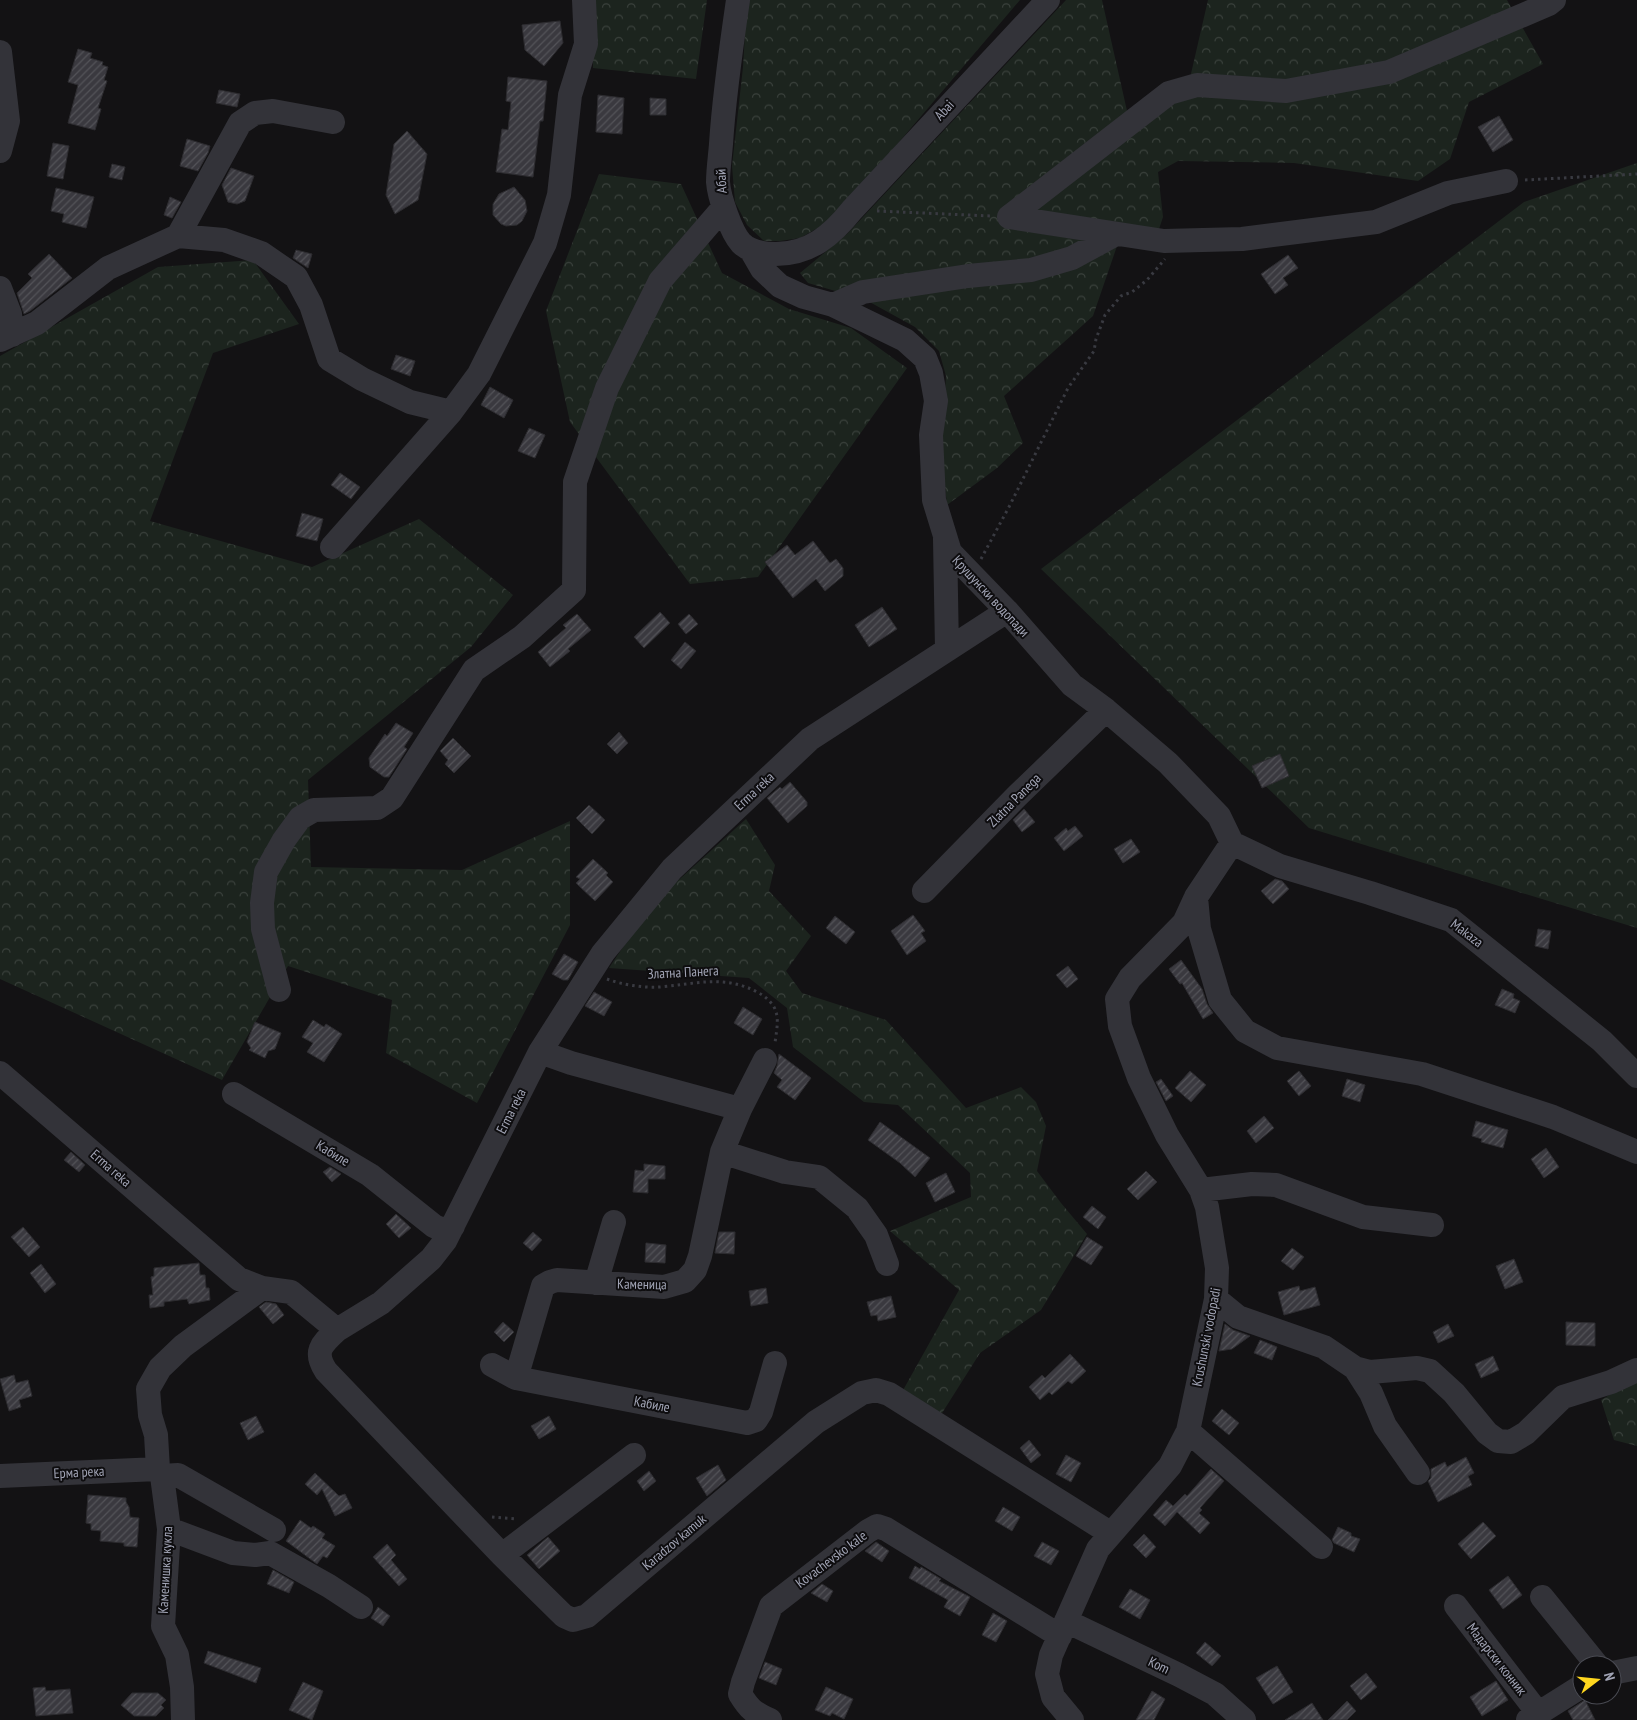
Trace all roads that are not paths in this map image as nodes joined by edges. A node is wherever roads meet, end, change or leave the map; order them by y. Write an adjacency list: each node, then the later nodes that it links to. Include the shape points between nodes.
1 (584, 0): 16 (street, via 586,44 570,95 559,195 545,243 479,374)
2 (738, 0): 9 (street, Абай, via 722,127 718,183)
3 (1048, 0): 12 (street, Abai, via 832,233 805,250 789,254)
4 (1554, 0): 10 (street, via 1389,72 1286,91 1197,85 1169,92 1009,216)
5 (0, 52): 7 (street, via 8,122)
6 (333, 122): 11 (street, via 273,111 255,113 240,123)
7 (0, 151)
8 (1506, 181): 10 (street, via 1448,193 1376,222 1242,239 1164,241)
9 (723, 208): 12 (street, Абай, via 740,242); 25 (street, via 660,280 607,388 575,482 574,590 522,637 474,670 392,798 377,808 314,810 300,818 284,840 266,872 262,903 263,929)
10 (1116, 234): 14 (street, via 1072,258 1031,270 863,292)
11 (178, 236): 15 (street, via 108,268 37,323); 16 (street, via 224,240 261,253 296,277 311,305 328,359 410,402)
12 (751, 250): 14 (street, Крушунски водопади, via 762,269 780,286)
13 (0, 288): 15 (street, via 10,314)
14 (833, 305): 17 (street, Крушунски водопади, via 905,340 925,358 936,401 931,435 934,500)
15 (6, 338)
16 (451, 412): 18 (street)
17 (944, 534): 19 (street, Крушунски водопади, via 950,552); 20 (street)
18 (332, 547)
19 (1007, 611): 20 (street, Erma reka); 21 (street, Крушунски водопади, via 1072,685)
20 (947, 650): 26 (street, Erma reka, via 810,739 672,869 602,953)
21 (1106, 710): 22 (street, Крушунски водопади, via 1168,763 1219,816); 23 (street, Zlatna Panega)
22 (1232, 843): 24 (street, Krushunski vodopadi); 29 (street, Makaza, via 1280,866 1452,920 1602,1041)
23 (924, 891)
24 (1196, 897): 33 (street, via 1199,929 1220,1000 1244,1031 1277,1048 1422,1074 1553,1117); 34 (street, Krushunski vodopadi, via 1184,923 1130,978 1117,999 1120,1026 1139,1078 1167,1135)
25 (279, 990)
26 (540, 1052): 31 (street); 37 (street, Erma reka)
27 (765, 1060): 31 (street, Каменица)
28 (0, 1073): 40 (street, Erma reka, via 239,1279)
29 (1637, 1076)
30 (234, 1094): 37 (street, Кабиле, via 370,1175 434,1226 445,1229)
31 (740, 1109): 32 (street, Каменица)
32 (722, 1152): 38 (street, via 785,1172 819,1177 857,1208 876,1235); 39 (street, Каменица, via 700,1256 695,1270 685,1281 664,1287)
33 (1637, 1152)
34 (1201, 1190): 36 (street, via 1252,1184 1276,1185 1363,1217); 41 (street, Krushunski vodopadi, via 1217,1268)
35 (614, 1222): 39 (street)
36 (1432, 1224)
37 (453, 1226): 42 (street, Erma reka, via 431,1259 381,1303)
38 (887, 1264)
39 (596, 1283): 47 (street, Каменица, via 558,1280 544,1286)
40 (262, 1288): 42 (street, Erma reka, via 291,1292); 50 (street, Каменишка кукла, via 184,1346 160,1368 148,1389)
41 (1216, 1299): 45 (street, via 1238,1317 1324,1347); 48 (street, Krushunski vodopadi)
42 (337, 1330): 57 (street, Karadzov kamuk, via 322,1344 319,1353 326,1371)
43 (775, 1363): 47 (street, Кабиле, via 761,1412 756,1420 747,1423)
44 (492, 1365): 47 (street, Кабиле)
45 (1355, 1368): 46 (street, via 1370,1372 1430,1370 1487,1433 1498,1441 1511,1442 1563,1397); 51 (street, via 1371,1393 1385,1426)
46 (1637, 1370)
47 (516, 1378)
48 (1188, 1431): 55 (street, Krushunski vodopadi, via 1170,1466); 56 (street)
49 (634, 1455): 57 (street)
50 (160, 1472): 52 (street, Ерма река); 53 (street, Каменишка кукла); 54 (street, Ерма река, via 178,1475)
51 (1418, 1472)
52 (0, 1476)
53 (169, 1529): 60 (street, via 233,1553 256,1556 270,1553); 67 (street, Каменишка кукла, via 163,1626 177,1655)
54 (274, 1530)
55 (1110, 1533): 57 (street, Karadzov kamuk, via 889,1394 876,1390 862,1393 816,1422 587,1616 573,1620 564,1616); 61 (street, Krushunski vodopadi, via 1098,1549)
56 (1321, 1547)
57 (502, 1555)
58 (1542, 1597): 62 (street)
59 (1456, 1606): 66 (street, Мадарски конник)
60 (361, 1607)
61 (1063, 1629): 68 (street, Kovachevsko kale, via 886,1528 877,1526 771,1606 740,1694 755,1714); 69 (street, Krushunski vodopadi, via 1046,1674 1053,1697); 70 (street, Kom, via 1179,1675 1215,1694)
62 (1589, 1655)
63 (1637, 1668): 64 (street)
64 (1622, 1671)
65 (1572, 1692): 66 (street)
66 (1533, 1716)
67 (183, 1720)
68 (770, 1720)
69 (1072, 1720)
70 (1244, 1720)

